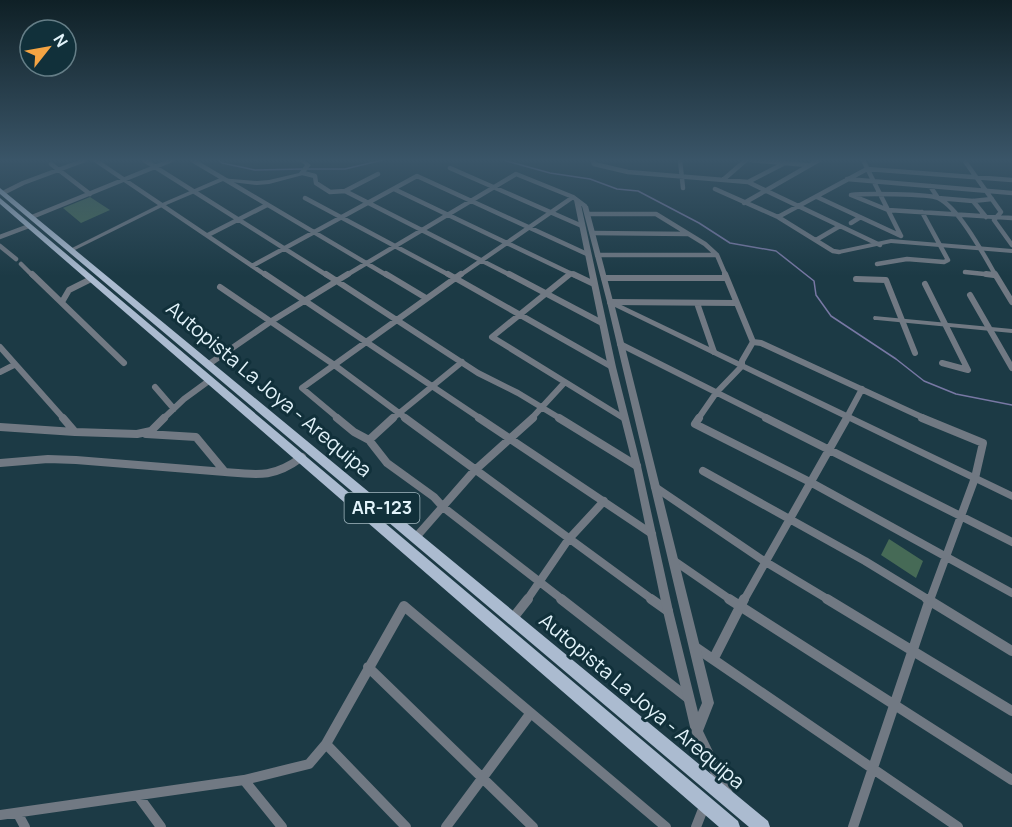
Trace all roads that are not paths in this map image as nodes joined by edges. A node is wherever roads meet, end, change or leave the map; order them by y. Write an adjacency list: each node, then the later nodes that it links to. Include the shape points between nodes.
1 (938, 198): 36 (street)
2 (3, 199): 44 (main road, Autopista La Joya - Arequipa / AR-123)
3 (80, 199): 44 (street)
4 (152, 199): 28 (street)
5 (177, 199): 28 (street)
6 (204, 199): 40 (street)
7 (255, 199): 29 (street)
8 (306, 199): 37 (street)
9 (361, 199): 26 (street)
10 (375, 199): 26 (street)
11 (413, 199): 35 (street)
12 (466, 199): 24 (street)
13 (519, 199): 34 (street)
14 (575, 199): 31 (street); 34 (street); 46 (street)
15 (735, 199): 27 (street)
16 (751, 199): 27 (street)
17 (786, 199): 30 (street)
18 (814, 199): 30 (street)
19 (820, 199): 41 (street)
20 (860, 199): 32 (street)
21 (883, 199): 32 (street)
22 (945, 199): 25 (street)
23 (992, 199): 25 (street); 42 (street, via 1001,212)
24 (469, 200): 35 (street); 48 (street)
25 (973, 201): 39 (street)
26 (368, 202): 37 (street); 49 (street)
27 (744, 203): 38 (street)
28 (162, 205): 53 (street); 65 (street)
29 (270, 205): 40 (street); 50 (street)
30 (800, 205): 38 (street); 47 (street)
31 (586, 210): 51 (street); 52 (street, via 656,214)
32 (888, 210): 33 (street); 55 (street)
33 (922, 212): 36 (street); 60 (street)
34 (550, 213): 46 (street); 48 (street)
35 (444, 214): 49 (street); 57 (street)
36 (956, 215): 39 (street); 64 (street)
37 (343, 217): 50 (street); 58 (street)
38 (778, 217): 56 (street)
39 (986, 217): 42 (street)
40 (238, 218): 53 (street); 63 (street)
41 (859, 218): 45 (street); 55 (street)
42 (994, 218): 43 (street); 61 (street)
43 (1012, 218)
44 (31, 221): 54 (street); 65 (main road, Autopista La Joya - Arequipa / AR-123); 82 (main road, Autopista La Joya - Arequipa / AR-123)
45 (851, 223)
46 (582, 226): 68 (street)
47 (840, 226): 56 (street); 59 (street)
48 (529, 228): 57 (street); 68 (street)
49 (423, 229): 58 (street); 72 (street)
50 (316, 232): 63 (street); 73 (street)
51 (592, 233): 52 (street); 69 (street)
52 (688, 234): 70 (street)
53 (208, 235): 76 (street)
54 (0, 237)
55 (903, 239): 59 (street); 60 (street)
56 (816, 240): 67 (street)
57 (505, 244): 72 (street); 78 (street)
58 (397, 245): 73 (street); 83 (street)
59 (880, 245): 67 (street)
60 (942, 245): 64 (street); 75 (street, via 948,260 944,262 907,259)
61 (1012, 245)
62 (0, 247): 71 (street)
63 (286, 248): 76 (street); 85 (street)
64 (980, 248): 66 (street); 79 (street)
65 (71, 250): 116 (main road, Autopista La Joya - Arequipa / AR-123)
66 (1012, 251)
67 (839, 252)
68 (587, 254): 86 (street)
69 (597, 255): 70 (street); 80 (street)
70 (717, 255): 81 (street)
71 (16, 259)
72 (483, 260): 83 (street); 89 (street)
73 (368, 263): 85 (street); 91 (street)
74 (21, 264): 92 (street)
75 (878, 264)
76 (252, 266): 93 (street)
77 (965, 272): 79 (street)
78 (570, 274): 86 (street); 89 (street)
79 (994, 275): 95 (street)
80 (604, 278): 81 (street); 94 (street)
81 (726, 278): 97 (street)
82 (91, 279): 92 (street, via 69,290); 123 (main road, Autopista La Joya - Arequipa / AR-123)
83 (456, 279): 91 (street); 98 (street)
84 (856, 279): 101 (street, via 886,280)
85 (339, 281): 93 (street); 100 (street)
86 (594, 284): 103 (street)
87 (925, 284): 104 (street)
88 (220, 287): 102 (street)
89 (547, 294): 98 (street); 103 (street)
90 (970, 296): 105 (street)
91 (426, 298): 100 (street)
92 (62, 302): 114 (street)
93 (304, 302): 102 (street); 107 (street)
94 (610, 302): 96 (street); 109 (street); 111 (street)
95 (1012, 302)
96 (697, 303): 97 (street); 111 (street)
97 (736, 303): 108 (street)
98 (518, 315): 120 (street); 124 (street, via 492,337)
99 (877, 318): 101 (street)
100 (396, 320): 107 (street); 113 (street)
101 (903, 320): 104 (street); 112 (street)
102 (270, 322): 116 (street); 117 (street)
103 (602, 323): 120 (street)
104 (946, 324): 105 (street); 115 (street, via 968,370)
105 (989, 328): 106 (street); 121 (street)
106 (1012, 331)
107 (365, 342): 117 (street); 126 (street)
108 (753, 342): 119 (street); 127 (street)
109 (620, 344): 128 (street); 148 (street)
110 (0, 347): 118 (street)
111 (714, 352): 119 (street)
112 (915, 353)
113 (462, 362): 126 (street); 129 (street)
114 (124, 363)
115 (942, 363)
116 (209, 364): 155 (main road, Autopista La Joya - Arequipa / AR-123)
117 (333, 364): 131 (street); 138 (street, via 302,388)
118 (14, 365): 122 (street); 135 (street)
119 (742, 366): 128 (street); 132 (street)
120 (612, 367): 133 (street)
121 (1012, 368)
122 (0, 372)
123 (210, 380): 130 (street); 140 (main road, Autopista La Joya - Arequipa / AR-123)
124 (565, 382): 129 (street); 133 (street)
125 (155, 387): 130 (street)
126 (432, 387): 131 (street); 137 (street)
127 (862, 389): 132 (street); 146 (street, via 983,443)
128 (716, 393): 139 (street); 147 (street, via 695,424)
129 (544, 408): 137 (street); 142 (street)
130 (174, 409): 136 (street, via 157,427)
131 (399, 413): 138 (street); 143 (street)
132 (847, 418): 139 (street); 146 (street)
133 (625, 419): 142 (street)
134 (0, 427): 135 (street)
135 (75, 432): 136 (street)
136 (143, 434): 145 (street, via 196,437)
137 (512, 438): 143 (street); 150 (street)
138 (369, 440): 151 (street, via 387,463)
139 (827, 450): 147 (street); 152 (street)
140 (302, 458): 145 (street, via 274,475); 184 (main road, Autopista La Joya - Arequipa / AR-123)
141 (0, 463): 145 (street, via 53,459)
142 (637, 466): 154 (street)
143 (474, 471): 151 (street); 156 (street)
144 (703, 471): 153 (street)
145 (225, 472)
146 (975, 478): 149 (street); 152 (street)
147 (812, 483): 153 (street); 158 (street)
148 (655, 487): 159 (street); 160 (street)
149 (1012, 496)
150 (604, 501): 154 (street); 156 (street)
151 (443, 507): 155 (street); 161 (street)
152 (962, 515): 157 (street); 158 (street)
153 (789, 520): 160 (street); 163 (street)
154 (652, 534): 165 (street)
155 (417, 536): 166 (main road, Autopista La Joya - Arequipa / AR-123)
156 (568, 540): 161 (street); 165 (street)
157 (1012, 542)
158 (947, 556): 162 (street); 163 (street)
159 (673, 560): 164 (street); 167 (street)
160 (764, 561): 164 (street); 168 (street)
161 (540, 583): 166 (street); 172 (street)
162 (1012, 593)
163 (929, 600): 168 (street); 169 (street)
164 (741, 607): 170 (street); 173 (street)
165 (668, 611): 172 (street)
166 (513, 618): 183 (main road, Autopista La Joya - Arequipa / AR-123)
167 (694, 646): 170 (street); 176 (street, via 708,704)
168 (911, 651): 173 (street); 174 (street)
169 (1012, 651)
170 (714, 658): 178 (street)
171 (368, 668): 175 (street, via 404,606); 177 (street); 179 (street)
172 (689, 699): 176 (street)
173 (893, 705): 178 (street); 181 (street)
174 (1012, 711)
175 (530, 714): 179 (street); 193 (street)
176 (697, 732): 183 (street)
177 (326, 744): 180 (street, via 309,764); 190 (street)
178 (871, 767): 197 (street); 198 (street)
179 (481, 777): 191 (street); 192 (street)
180 (244, 780): 182 (street); 189 (street)
181 (1012, 780)
182 (139, 797): 185 (street); 188 (street)
183 (731, 801): 196 (main road, Autopista La Joya - Arequipa / AR-123)
184 (705, 804): 194 (street); 195 (main road, Autopista La Joya - Arequipa / AR-123)
185 (18, 814): 186 (street); 187 (street)
186 (0, 815)
187 (25, 827)
188 (161, 827)
189 (282, 827)
190 (406, 827)
191 (446, 827)
192 (533, 827)
193 (666, 827)
194 (696, 827)
195 (732, 827)
196 (762, 827)
197 (853, 827)
198 (958, 827)

